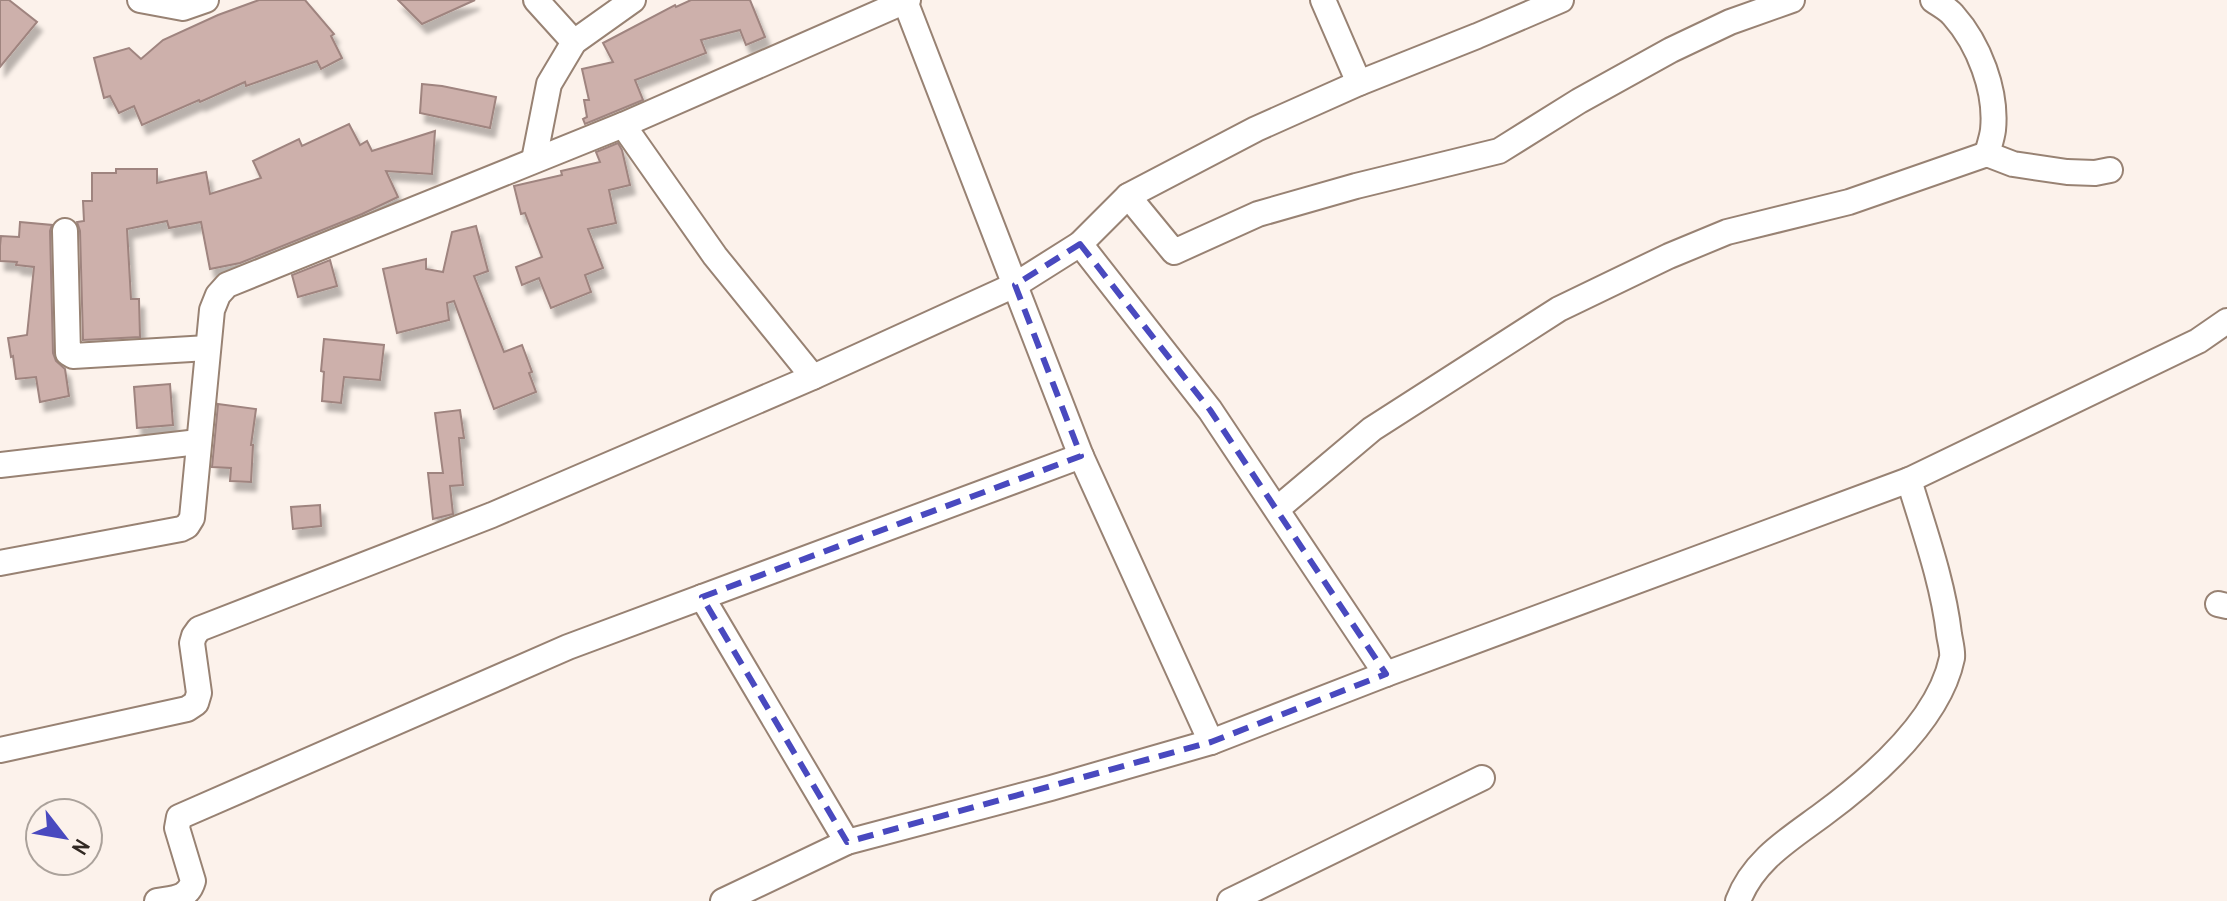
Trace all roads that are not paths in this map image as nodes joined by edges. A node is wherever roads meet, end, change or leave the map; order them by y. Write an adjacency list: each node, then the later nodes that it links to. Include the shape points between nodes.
1 (140, 0): 2 (street, via 183,8)
2 (206, 0)
3 (536, 0): 10 (street)
4 (633, 0): 10 (street)
5 (1323, 0): 11 (street)
6 (1561, 0): 11 (street)
7 (1792, 0): 16 (street, via 1671,50 1499,151 1258,214 1174,252)
8 (1933, 0): 13 (street, via 1960,24 1985,71 1993,130)
9 (906, 1): 12 (street); 19 (street)
10 (574, 42): 14 (street, via 549,84)
11 (1359, 83): 16 (street)
12 (623, 125): 14 (street); 22 (street, via 715,256)
13 (1987, 154): 15 (street, via 2013,164 2067,172); 27 (street, via 1849,202 1727,232 1559,309 1372,429)
14 (534, 160): 21 (street, via 227,285 212,310)
15 (2110, 170)
16 (1128, 196): 18 (street)
17 (65, 231): 21 (street, via 68,353)
18 (1080, 244): 19 (street); 27 (street, via 1210,410)
19 (1015, 285): 22 (street); 24 (street)
20 (2227, 321): 26 (street, via 2198,341)
21 (208, 348): 23 (street)
22 (813, 377): 32 (street, via 492,515 199,629 192,643 199,693 187,709)
23 (198, 442): 25 (street); 28 (street, via 187,526)
24 (1081, 456): 29 (street); 31 (street)
25 (0, 465)
26 (1909, 480): 30 (street); 38 (street, via 1947,611 1952,656 1937,699 1899,749 1858,788 1783,843 1746,881)
27 (1277, 509): 30 (street)
28 (0, 563)
29 (702, 597): 34 (street); 35 (street, via 568,647 179,817 191,890)
30 (1386, 674): 31 (street)
31 (1211, 742): 34 (street)
32 (0, 750)
33 (1482, 778): 37 (street)
34 (847, 842): 36 (street)
35 (157, 901)
36 (723, 901)
37 (1230, 901)
38 (1738, 901)

